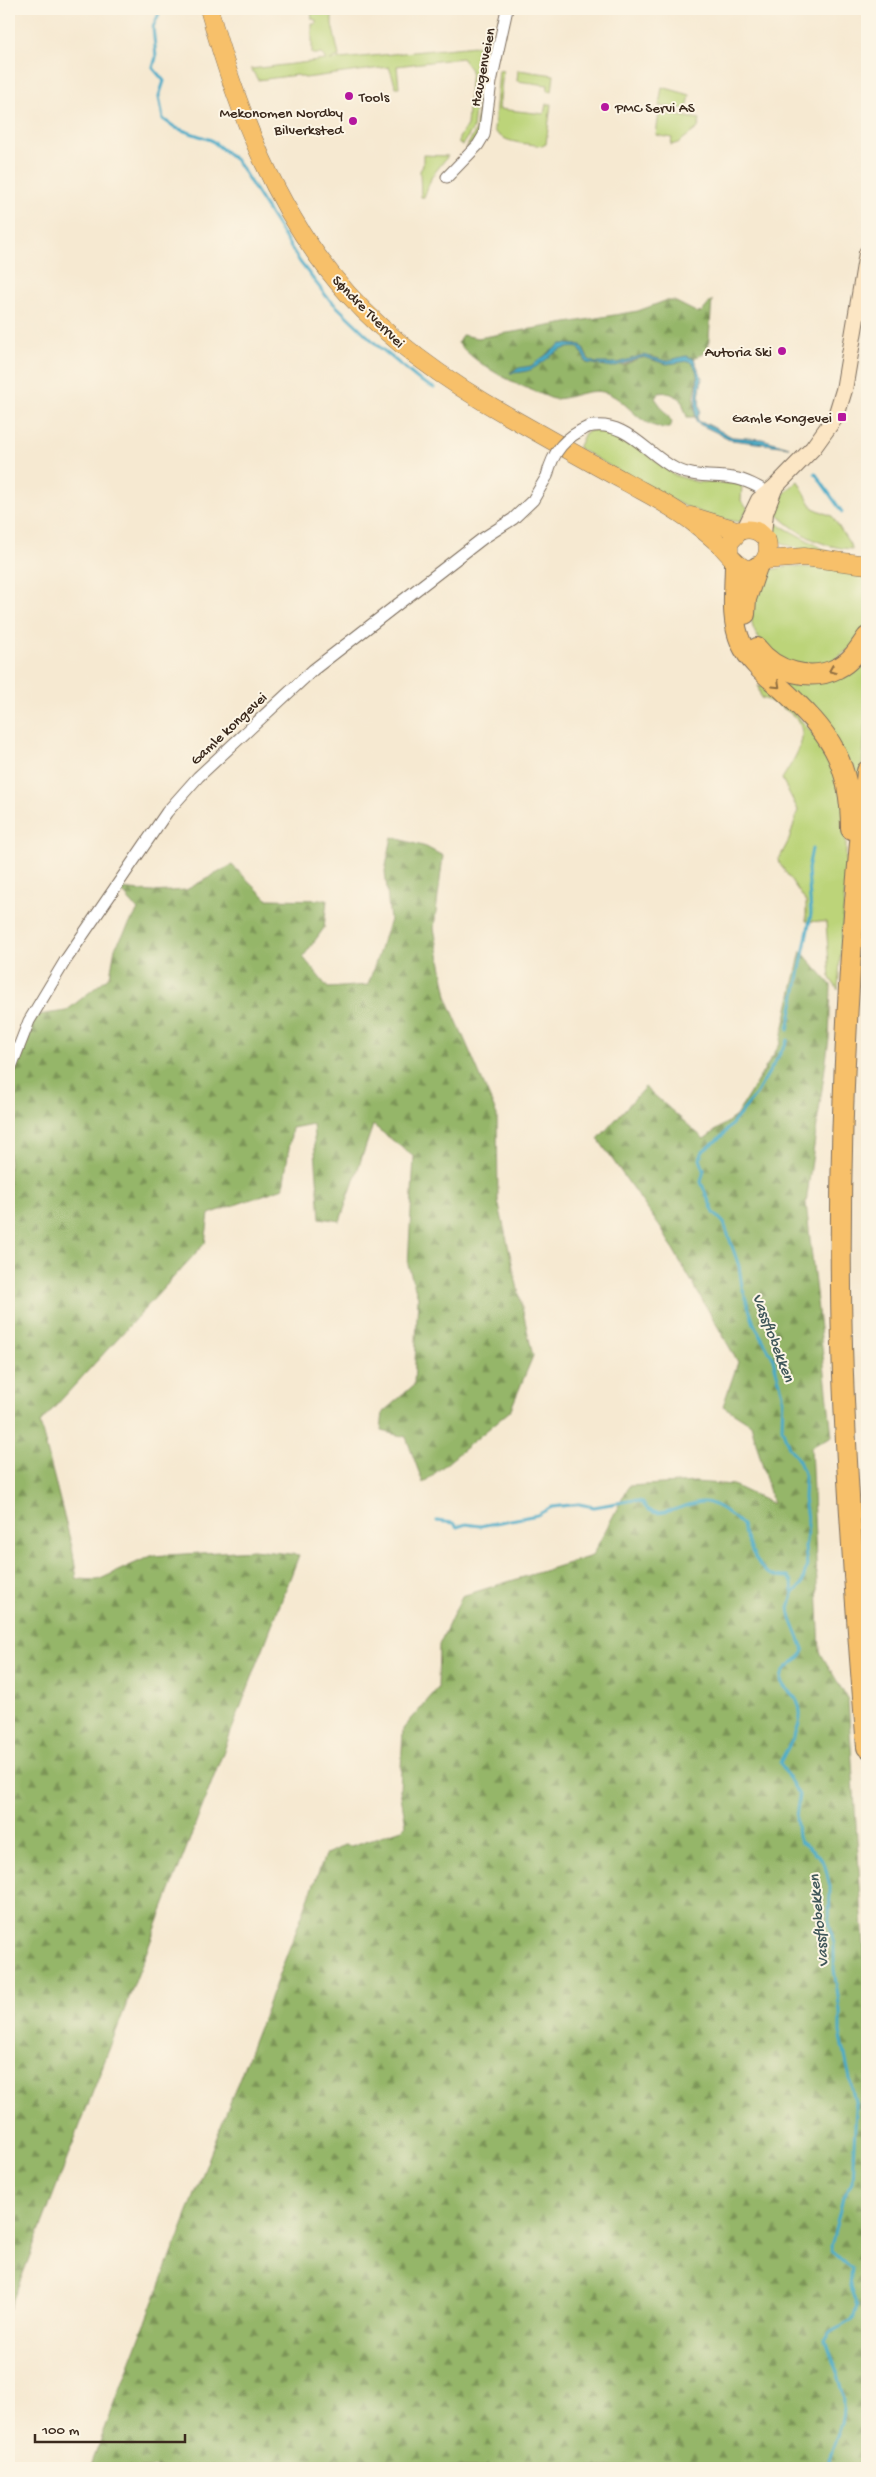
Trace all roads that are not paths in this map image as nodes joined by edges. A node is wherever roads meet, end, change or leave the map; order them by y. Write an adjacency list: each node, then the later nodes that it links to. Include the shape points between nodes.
1 (209, 9): 6 (main road, Søndre Tverrvei, via 241,106 270,174 301,232 348,294 385,331 447,378)
2 (508, 9): 3 (street, Haugenveien, via 491,82 484,135)
3 (447, 176)
4 (867, 253): 5 (street, via 839,408 813,448)
5 (771, 492): 7 (street, via 754,508); 8 (street, via 765,514); 18 (street, Gamle kongevei, bridge, via 733,478 692,475 659,458 620,429 608,426 588,427 562,443 533,500 513,520 482,539 313,670 198,777 167,812 29,1021)
6 (684, 514): 7 (main road); 10 (main road)
7 (742, 530): 8 (main road, via 758,531); 10 (main road, via 732,538)
8 (765, 538): 9 (main road); 11 (main road, via 769,551)
9 (804, 557): 11 (main road); 12 (main road)
10 (732, 559): 11 (main road, via 745,568); 17 (highway, one-way to 17, via 734,617 742,644 760,669 820,726 842,766 849,791)
11 (761, 564): 13 (highway, one-way to 11, via 851,658 839,668 824,673 799,673 775,665 752,641 746,626 746,599)
12 (867, 565)
13 (867, 637)
14 (867, 771): 17 (highway)
15 (867, 845): 16 (highway)
16 (865, 881): 19 (highway, via 850,1115 847,1264 852,1428)
17 (854, 919): 20 (highway, via 843,1113 842,1345 850,1517)
18 (9, 1072)
19 (867, 1663)
20 (867, 1747)

